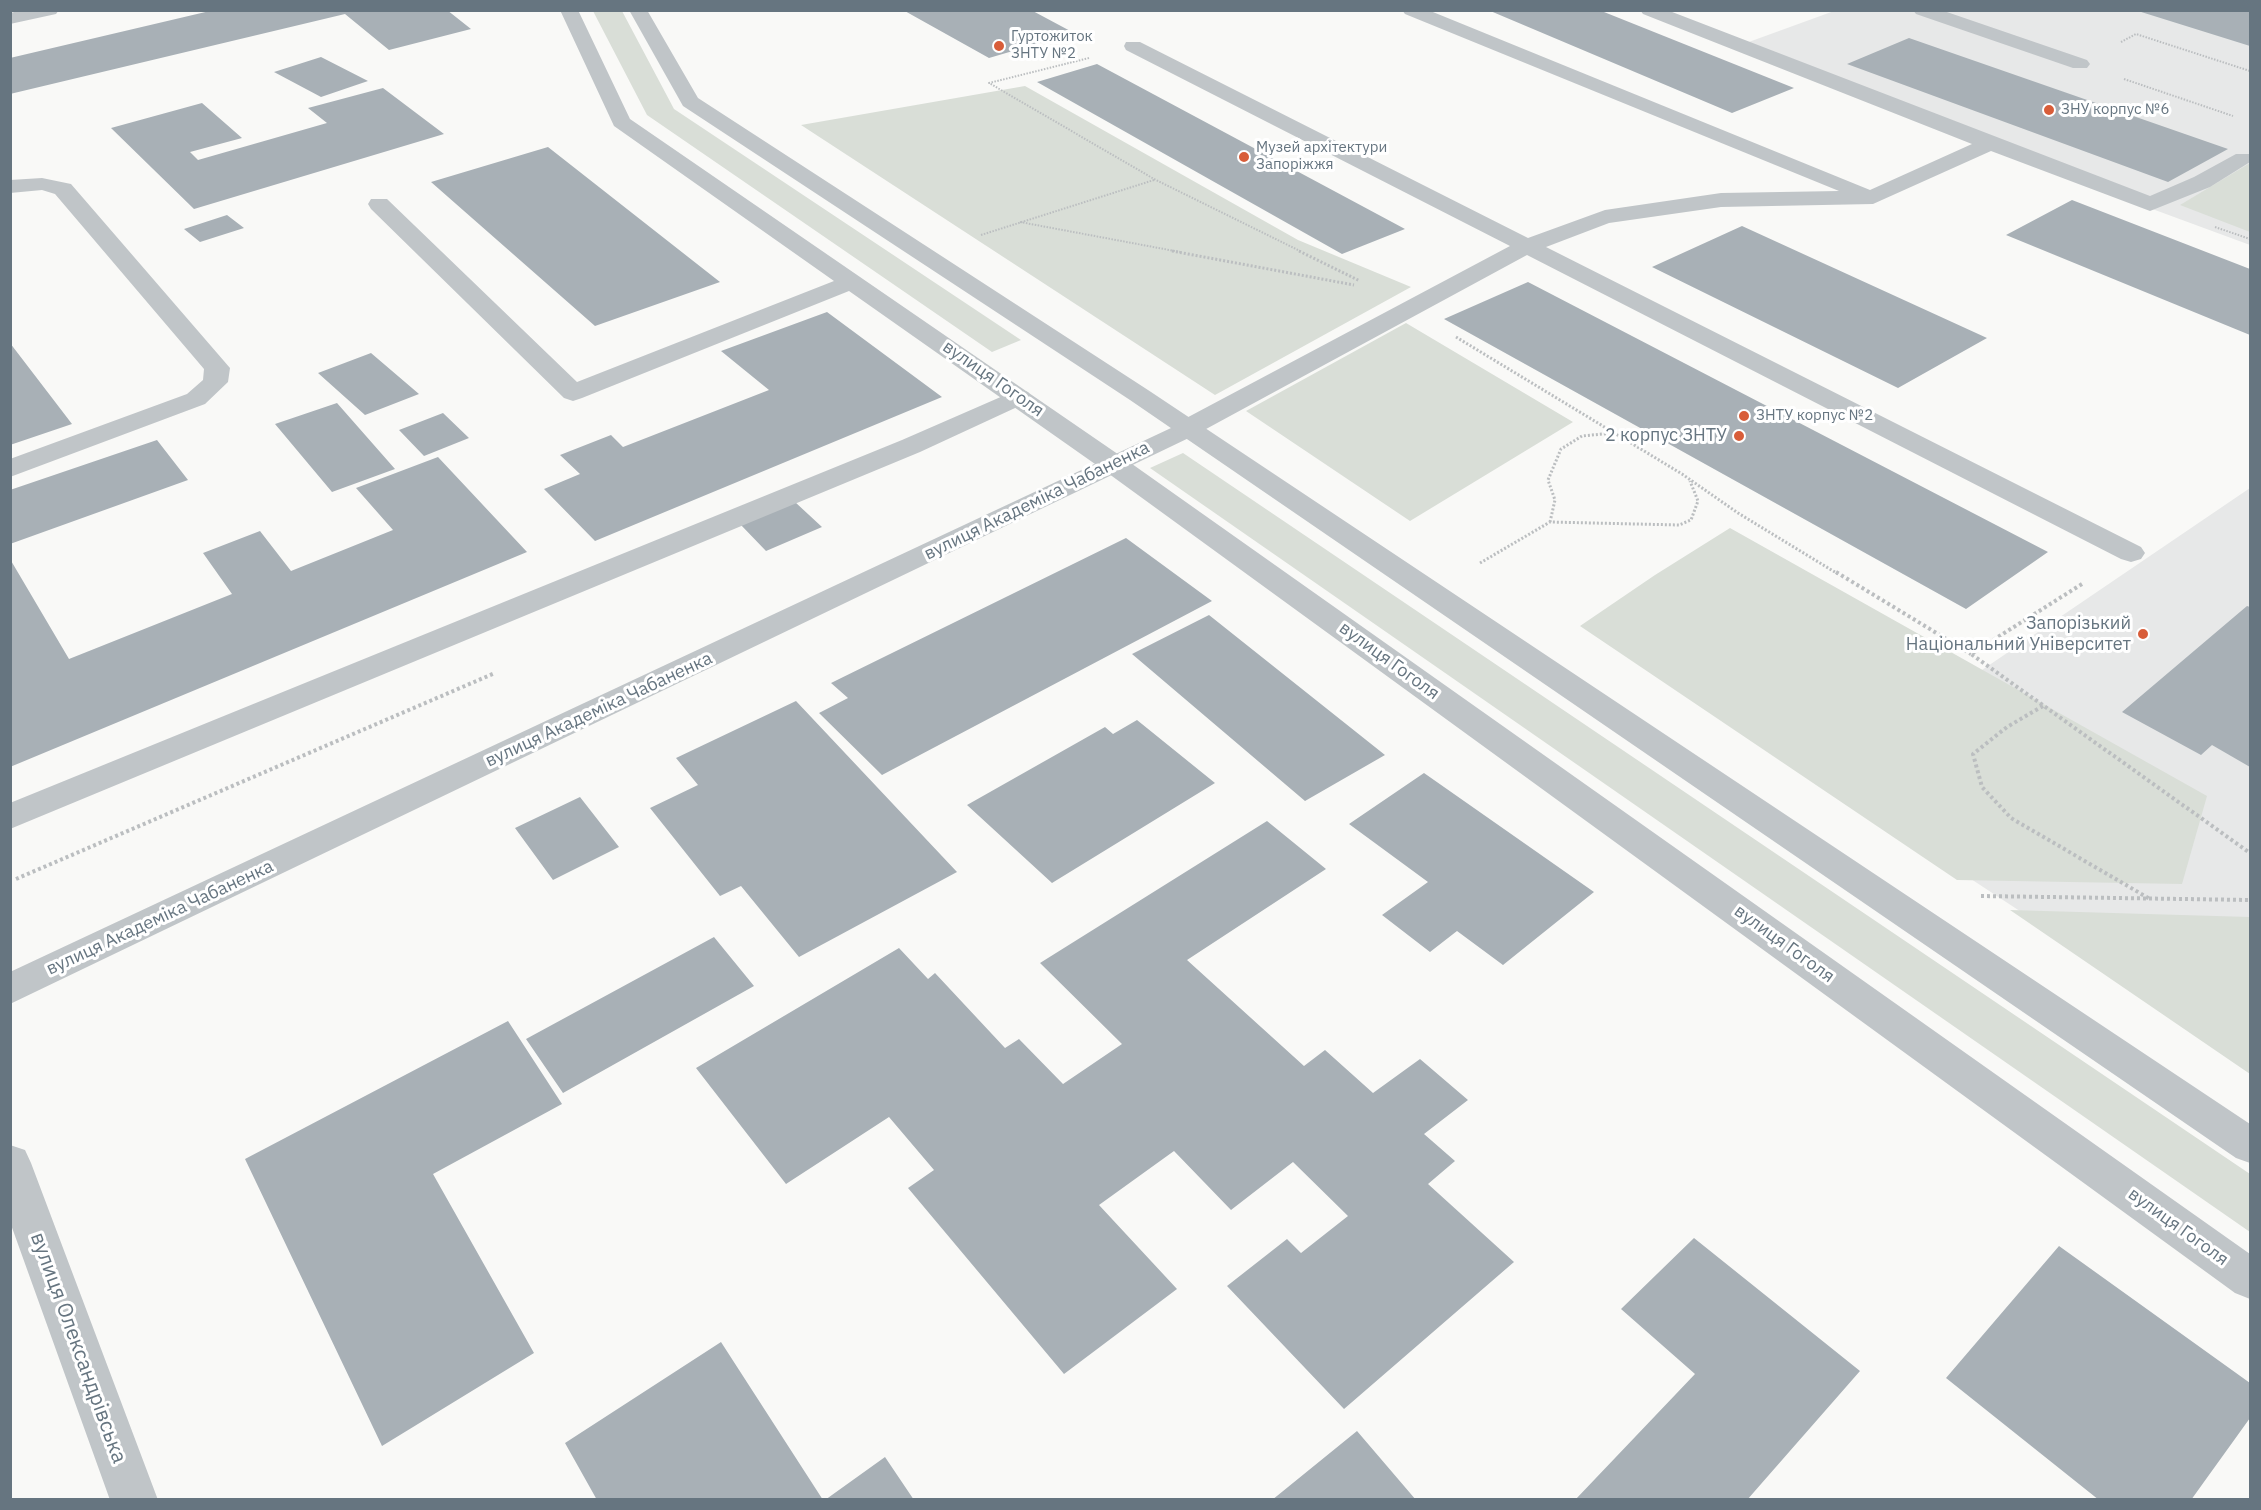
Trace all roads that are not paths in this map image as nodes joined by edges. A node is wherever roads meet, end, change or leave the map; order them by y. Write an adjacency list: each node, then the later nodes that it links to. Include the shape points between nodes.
1 (50, 10): 7 (street)
2 (569, 10): 16 (street, вулиця Гоголя, via 621,123)
3 (638, 10): 18 (street, via 690,102 1130,389)
4 (1411, 10): 13 (street)
5 (1649, 10): 10 (street)
6 (1922, 10): 9 (street)
7 (10, 19)
8 (1133, 46): 15 (street)
9 (2080, 64)
10 (1990, 144): 11 (street, via 2150,204 2202,182); 13 (street)
11 (2243, 158)
12 (10, 187): 20 (street, via 42,184 63,189 217,368 216,382 196,399)
13 (1873, 197): 15 (street, вулиця Академіка Чабаненка, via 1721,200 1605,217)
14 (379, 204): 16 (street, via 573,393)
15 (1529, 245): 18 (street, вулиця Академіка Чабаненка); 21 (street)
16 (852, 282): 17 (street, вулиця Гоголя)
17 (1019, 397): 19 (street, вулиця Гоголя); 22 (street, via 911,446)
18 (1185, 429): 19 (street, вулиця Академіка Чабаненка); 24 (street)
19 (1115, 465): 23 (street, вулиця Академіка Чабаненка); 26 (street, вулиця Гоголя)
20 (10, 469)
21 (2131, 553)
22 (10, 817)
23 (10, 989)
24 (2250, 1146)
25 (10, 1163): 27 (street, вулиця Олександрівська)
26 (2250, 1279)
27 (134, 1500)

